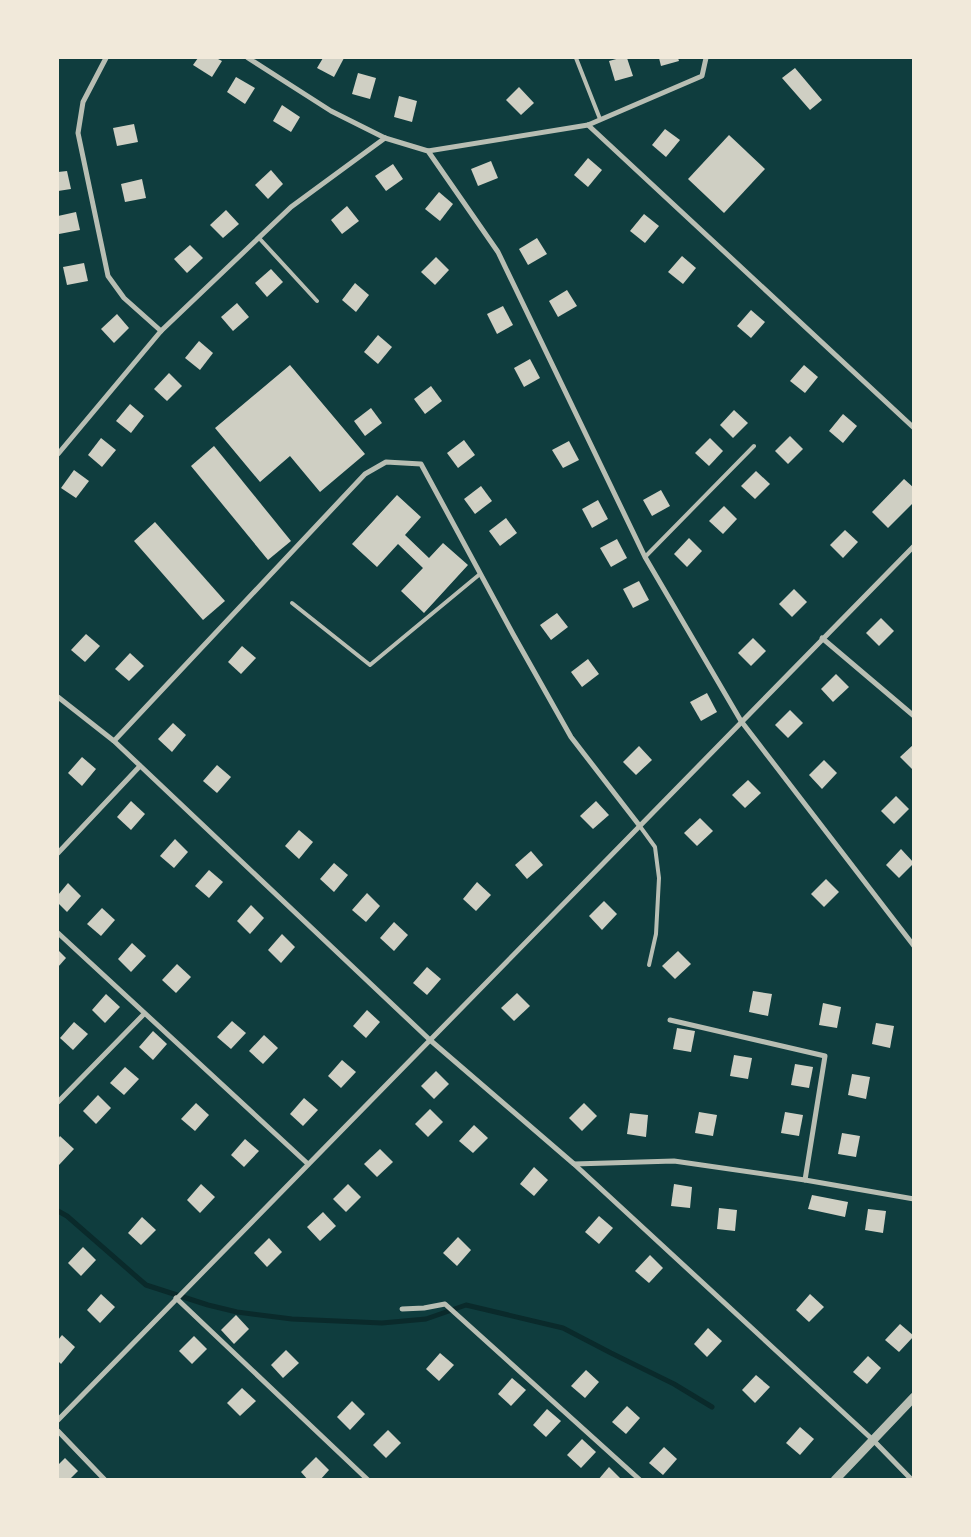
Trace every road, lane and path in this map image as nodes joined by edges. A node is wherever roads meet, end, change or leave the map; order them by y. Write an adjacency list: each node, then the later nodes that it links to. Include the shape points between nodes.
1 (106, 58): 11 (street, via 83,102 78,133 108,276 124,298)
2 (248, 58): 7 (street, via 330,112)
3 (576, 58): 5 (lane)
4 (706, 58): 5 (street, via 702,76)
5 (600, 119): 6 (street)
6 (588, 125): 8 (street); 12 (street)
7 (385, 138): 8 (street); 9 (street, via 291,207)
8 (428, 151): 16 (street, via 498,252)
9 (259, 238): 10 (lane); 11 (street)
10 (317, 301)
11 (161, 331): 14 (street)
12 (914, 428)
13 (754, 446): 16 (lane)
14 (58, 454)
15 (914, 546): 19 (street)
16 (645, 557): 22 (street)
17 (480, 574): 18 (lane, via 370,665); 23 (street, via 421,464 386,462 365,474); 25 (street, via 571,737)
18 (292, 603)
19 (822, 638): 21 (street); 22 (street)
20 (58, 697): 23 (street)
21 (914, 716)
22 (741, 721): 25 (street); 28 (street)
23 (114, 741): 24 (street)
24 (140, 766): 26 (street); 32 (street)
25 (639, 825): 29 (lane, via 655,847 659,878 656,934); 32 (street)
26 (58, 853)
27 (58, 933): 30 (street)
28 (914, 946)
29 (649, 965)
30 (144, 1014): 33 (street); 34 (street)
31 (670, 1020): 36 (street, via 826,1056)
32 (430, 1040): 34 (street); 35 (street)
33 (58, 1102)
34 (308, 1164): 38 (street)
35 (574, 1164): 36 (street, via 674,1161); 43 (street)
36 (805, 1180): 37 (street)
37 (914, 1199)
38 (176, 1298): 41 (street); 45 (street)
39 (402, 1309): 46 (street, via 445,1304)
40 (914, 1397): 43 (street)
41 (58, 1420)
42 (58, 1431): 44 (street)
43 (873, 1440): 47 (street); 48 (street)
44 (105, 1480)
45 (368, 1480)
46 (640, 1480)
47 (835, 1480)
48 (912, 1480)

